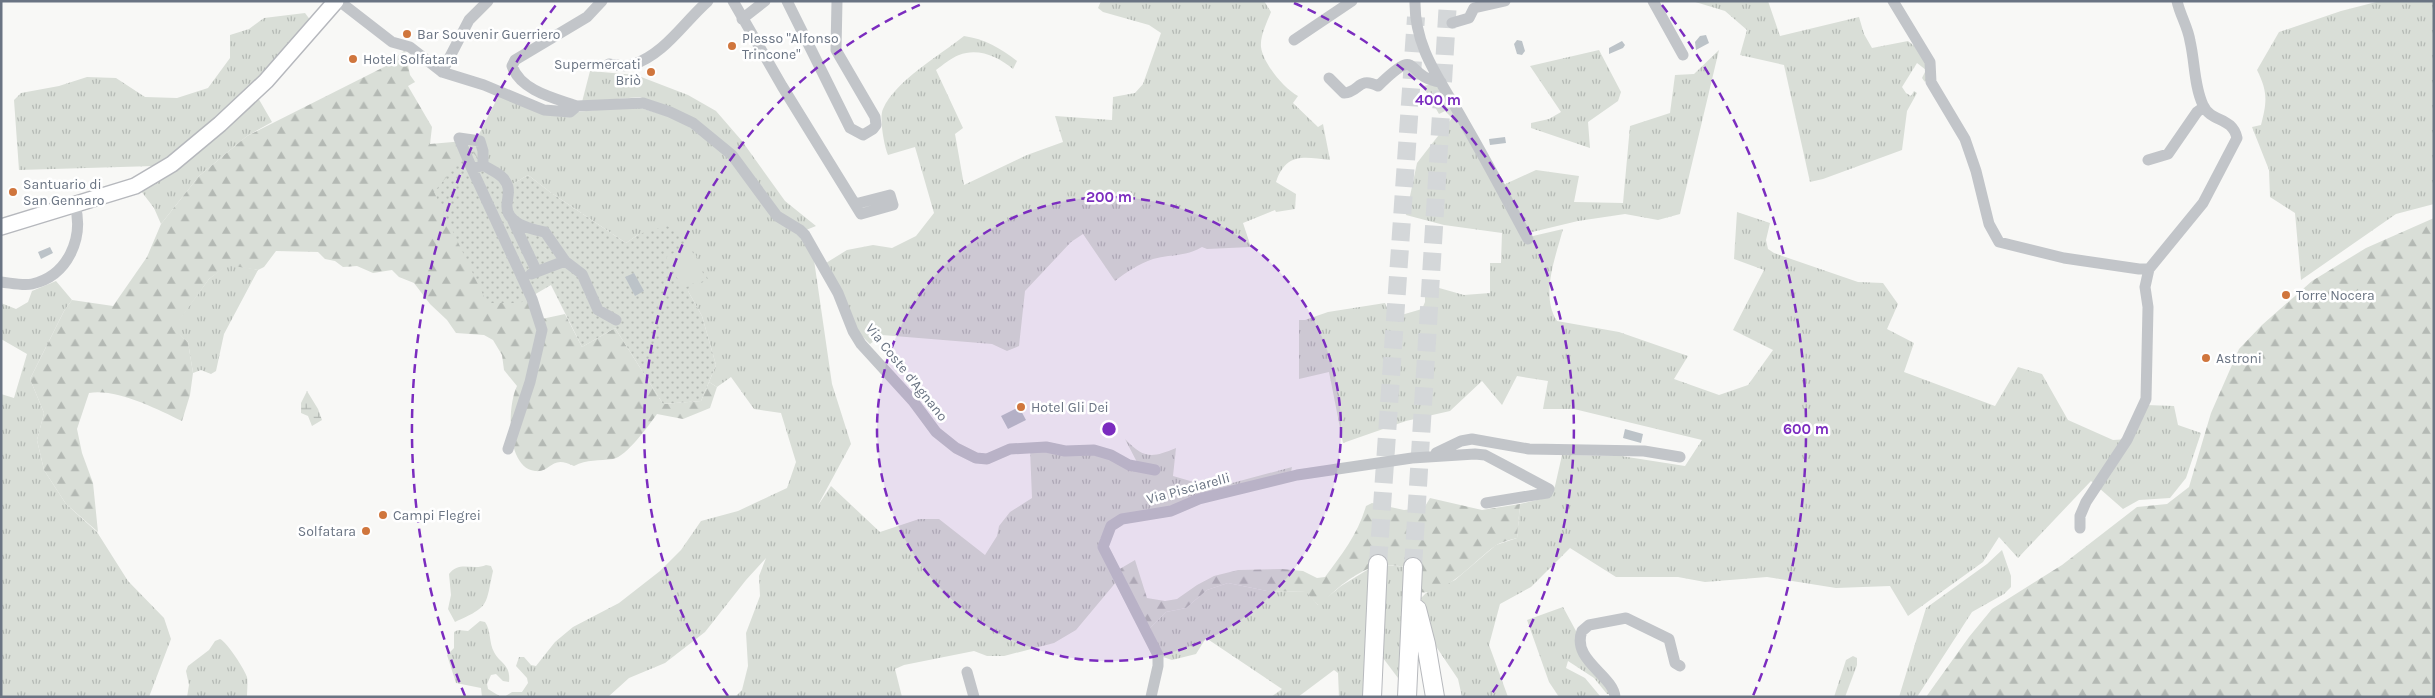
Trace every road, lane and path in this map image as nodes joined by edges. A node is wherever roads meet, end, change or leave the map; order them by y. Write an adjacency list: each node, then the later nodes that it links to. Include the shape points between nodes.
1 (338, 1): 20 (street, Via Coste d'Agnano, via 392,42 405,46); 27 (main road, via 266,81 172,164 135,186)
2 (488, 1): 20 (street, via 469,20)
3 (602, 1): 23 (street, via 587,16 515,60 512,66 518,77 530,87)
4 (708, 1): 19 (street, via 665,47 654,54 630,66)
5 (732, 1): 15 (street)
6 (765, 1): 15 (street)
7 (787, 1): 8 (street, via 850,128 863,134 874,130 875,117 836,50)
8 (838, 1)
9 (1352, 1): 17 (street)
10 (1416, 1): 22 (street, via 1415,21 1426,58)
11 (1505, 1): 16 (street, via 1474,8 1469,18)
12 (1653, 1): 18 (street)
13 (1893, 1): 32 (street, via 1927,56 1931,82 1965,139 1989,224 1999,242 2064,258)
14 (2176, 1): 24 (street, via 2190,39)
15 (742, 18): 26 (street)
16 (1452, 23)
17 (1294, 40)
18 (1683, 55)
19 (609, 64)
20 (442, 72): 23 (street, Via Coste d'Agnano, via 544,110 570,112)
21 (1329, 78): 22 (street, via 1348,94 1363,82 1378,86 1398,66 1410,64 1428,79)
22 (1440, 82): 30 (street)
23 (577, 106): 40 (street, Via Coste d'Agnano, via 643,103 693,123 732,155 777,216 805,235 862,344 936,432 956,448 976,458 987,459 1010,449 1094,450 1129,465)
24 (2204, 107): 25 (street, via 2197,112 2168,154); 32 (street, via 2214,117 2231,124 2237,138 2203,203)
25 (2148, 160)
26 (855, 204)
27 (75, 205): 29 (main road); 35 (street, via 74,247 63,265 54,274 32,284)
28 (511, 217): 31 (street, via 523,227 545,232); 33 (street); 34 (street, via 507,207 510,190 503,177 478,167)
29 (1, 227)
30 (1528, 239)
31 (565, 261): 33 (street); 36 (street, via 582,274 598,310)
32 (2149, 269): 42 (street, via 2145,287 2148,307 2146,399 2127,440 2086,502 2080,516)
33 (537, 272): 34 (street)
34 (522, 278): 37 (street, via 542,330 530,382)
35 (1, 282)
36 (616, 320)
37 (508, 449)
38 (1430, 456): 39 (street, via 1472,439 1529,449 1644,450); 41 (street, via 1485,455 1549,489 1547,493); 52 (street, Via Pisciarelli, via 1297,475 1199,499 1171,511 1122,519 1111,526 1103,542 1104,551 1158,655)
39 (1680, 457)
40 (1155, 470)
41 (1486, 503)
42 (2080, 528)
43 (1378, 564): 53 (highway)
44 (1413, 567): 45 (highway)
45 (1418, 613): 46 (highway); 49 (highway); 49 (highway); 50 (highway)
46 (1427, 652): 50 (highway); 50 (highway)
47 (1680, 666): 54 (street, via 1675,663 1669,639 1635,621 1626,618 1589,625 1582,632 1581,646)
48 (967, 672): 51 (street)
49 (1408, 692)
50 (1431, 696)
51 (974, 697)
52 (1151, 697)
53 (1372, 697)
54 (1616, 697)

